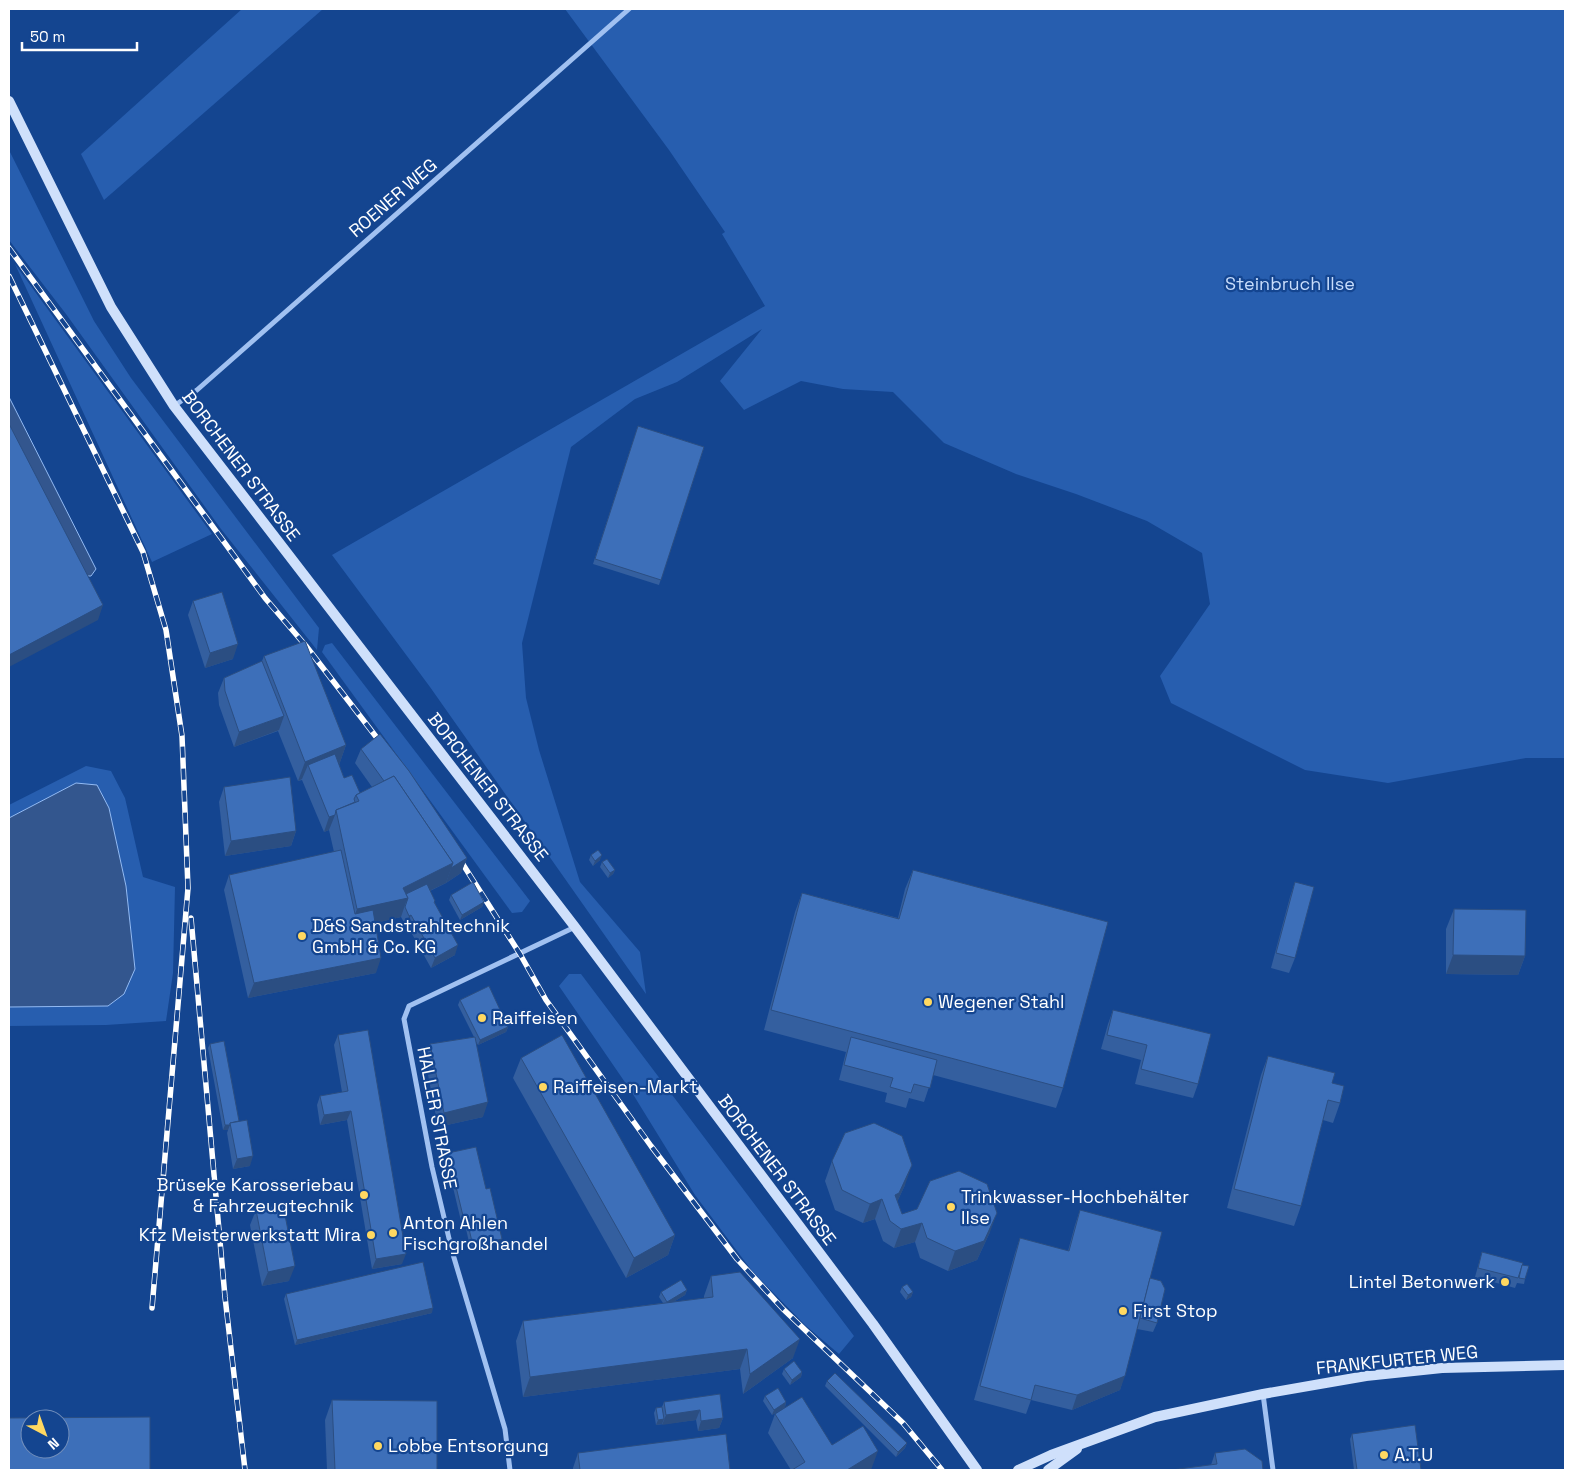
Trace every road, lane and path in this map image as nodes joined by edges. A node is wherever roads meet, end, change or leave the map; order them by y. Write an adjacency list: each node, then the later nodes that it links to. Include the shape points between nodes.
1 (629, 9): 3 (street, ROENER WEG)
2 (9, 101): 3 (main road, BORCHENER STRASSE, via 110,307)
3 (174, 406): 4 (main road, BORCHENER STRASSE)
4 (575, 926): 9 (street, HALLER STRASSE, via 409,1006 404,1019 432,1167 452,1251 505,1429); 10 (main road, BORCHENER STRASSE, via 873,1324)
5 (1565, 1365): 6 (main road, FRANKFURTER WEG, via 1442,1368 1366,1376)
6 (1263, 1394): 7 (main road, FRANKFURTER WEG, via 1155,1417); 12 (street)
7 (1082, 1445): 8 (main road, FRANKFURTER WEG); 11 (main road, FRANKFURTER WEG)
8 (1053, 1469)
9 (510, 1470)
10 (977, 1470)
11 (1018, 1470)
12 (1274, 1470)

